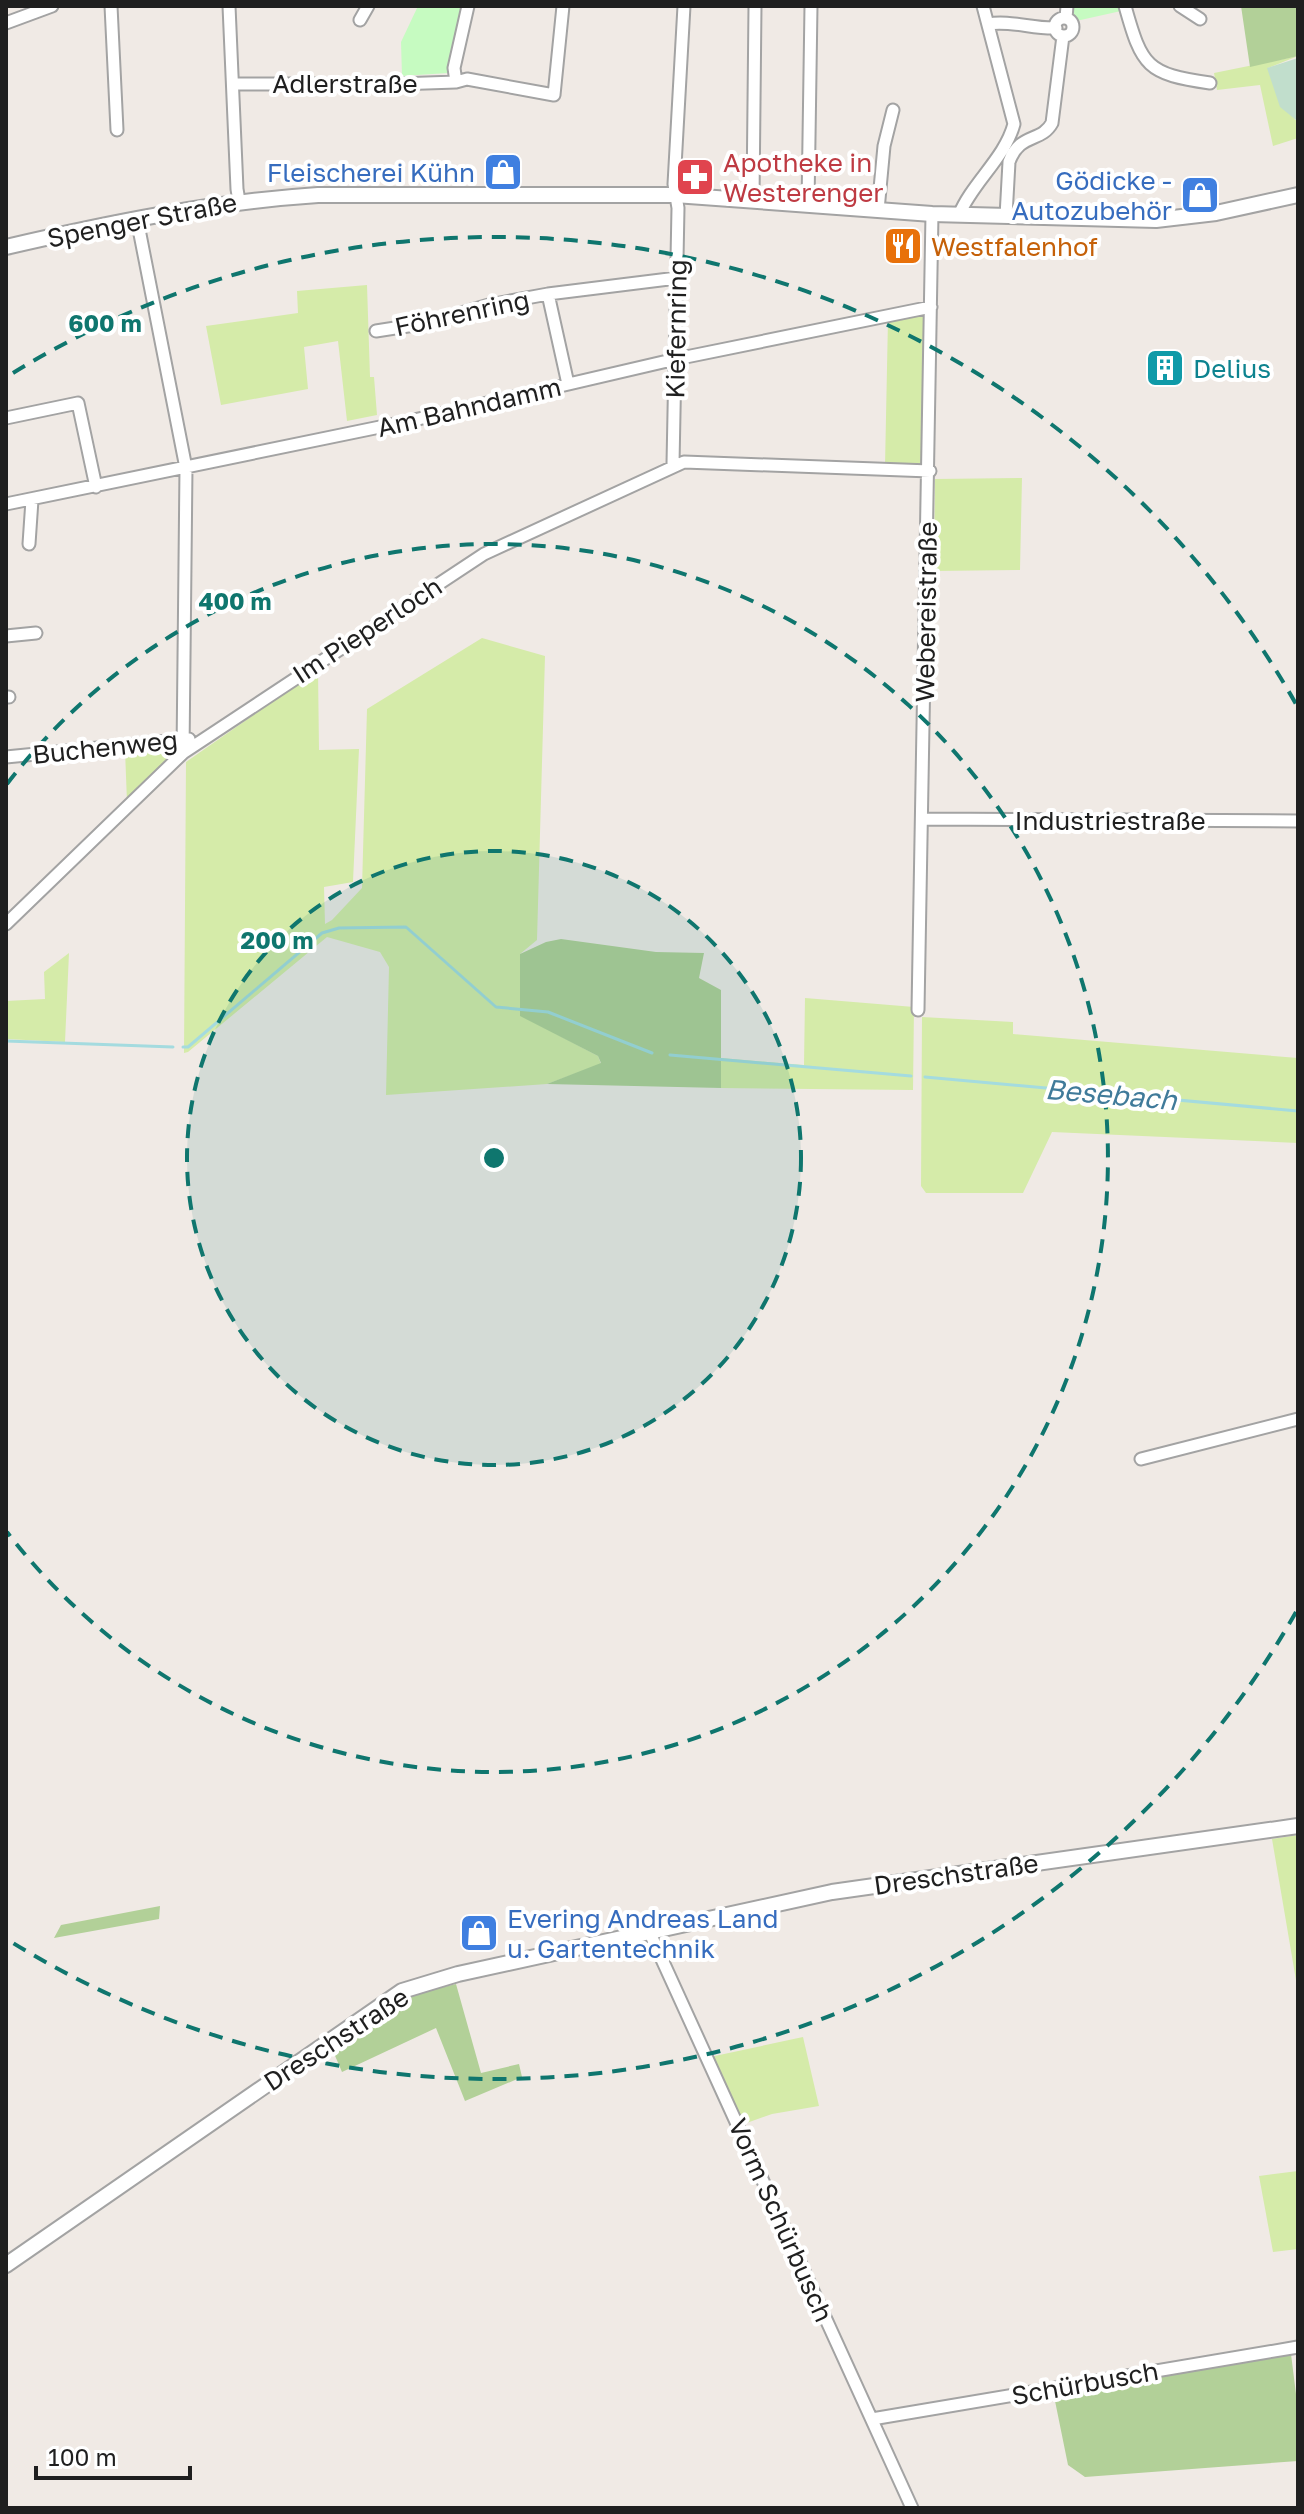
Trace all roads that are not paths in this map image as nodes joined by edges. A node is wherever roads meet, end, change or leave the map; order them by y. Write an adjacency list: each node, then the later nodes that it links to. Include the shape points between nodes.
1 (52, 6): 16 (street)
2 (111, 6): 23 (street)
3 (229, 6): 21 (street)
4 (368, 6): 15 (street)
5 (468, 6): 19 (street, via 454,68)
6 (563, 6): 19 (street, Adlerstraße, via 554,95 467,79)
7 (684, 6): 24 (street, Kiefernring)
8 (755, 6): 26 (street)
9 (811, 6): 28 (street)
10 (983, 6): 17 (street)
11 (1125, 6): 20 (street, via 1150,66 1172,78)
12 (1180, 6): 14 (street)
13 (1066, 12): 18 (street, via 1058,21)
14 (1200, 19)
15 (360, 20)
16 (6, 23)
17 (988, 24): 18 (street); 31 (street, via 1014,124 982,180)
18 (1060, 32): 32 (street, via 1052,123 1024,140 1012,155)
19 (456, 82): 21 (street, Adlerstraße)
20 (1210, 83)
21 (233, 84): 27 (street)
22 (893, 110): 29 (street)
23 (117, 130)
24 (675, 195): 26 (street, Spenger Straße); 27 (street, Spenger Straße, via 382,194); 35 (street, Kiefernring)
25 (1298, 195): 32 (street, Spenger Straße, via 1179,218)
26 (753, 199): 28 (street, Spenger Straße)
27 (239, 201): 33 (street, Spenger Straße)
28 (808, 204): 29 (street, Spenger Straße)
29 (878, 210): 30 (street, Spenger Straße)
30 (932, 214): 31 (street, Spenger Straße); 37 (street, Webereistraße)
31 (954, 214): 32 (street, Spenger Straße)
32 (1006, 216)
33 (137, 219): 34 (street, Spenger Straße); 43 (street)
34 (6, 247)
35 (677, 278): 36 (street, Föhrenring); 39 (street, Kiefernring)
36 (548, 294): 38 (street, Föhrenring); 40 (street, Föhrenring)
37 (931, 307): 39 (street, Am Bahndamm); 44 (street, Webereistraße)
38 (376, 331)
39 (676, 359): 40 (street, Am Bahndamm); 42 (street, Kiefernring)
40 (568, 384): 43 (street, Am Bahndamm)
41 (6, 418): 45 (street, via 78,403)
42 (673, 464): 44 (street, Im Pieperloch); 51 (street, Im Pieperloch, via 471,562)
43 (186, 468): 45 (street, Am Bahndamm); 52 (street)
44 (930, 471): 54 (street, Webereistraße)
45 (96, 487): 46 (street, Am Bahndamm)
46 (32, 500): 47 (street, Am Bahndamm); 48 (street)
47 (6, 504)
48 (29, 544)
49 (36, 633): 50 (street)
50 (6, 636)
51 (204, 737): 52 (street, Buchenweg)
52 (184, 746): 53 (street, Buchenweg); 56 (street)
53 (6, 757)
54 (922, 819): 55 (street, Industriestraße); 57 (street, Webereistraße)
55 (1298, 821)
56 (6, 924)
57 (918, 1010)
58 (1298, 1419): 59 (street)
59 (1141, 1459)
60 (1298, 1826): 61 (street, Dreschstraße, via 832,1892)
61 (649, 1931): 62 (street, Dreschstraße, via 402,1991); 64 (street, Vorm Schürbusch)
62 (6, 2265)
63 (1298, 2347): 64 (street, Schürbusch)
64 (872, 2419): 65 (street, Vorm Schürbusch)
65 (912, 2508)

